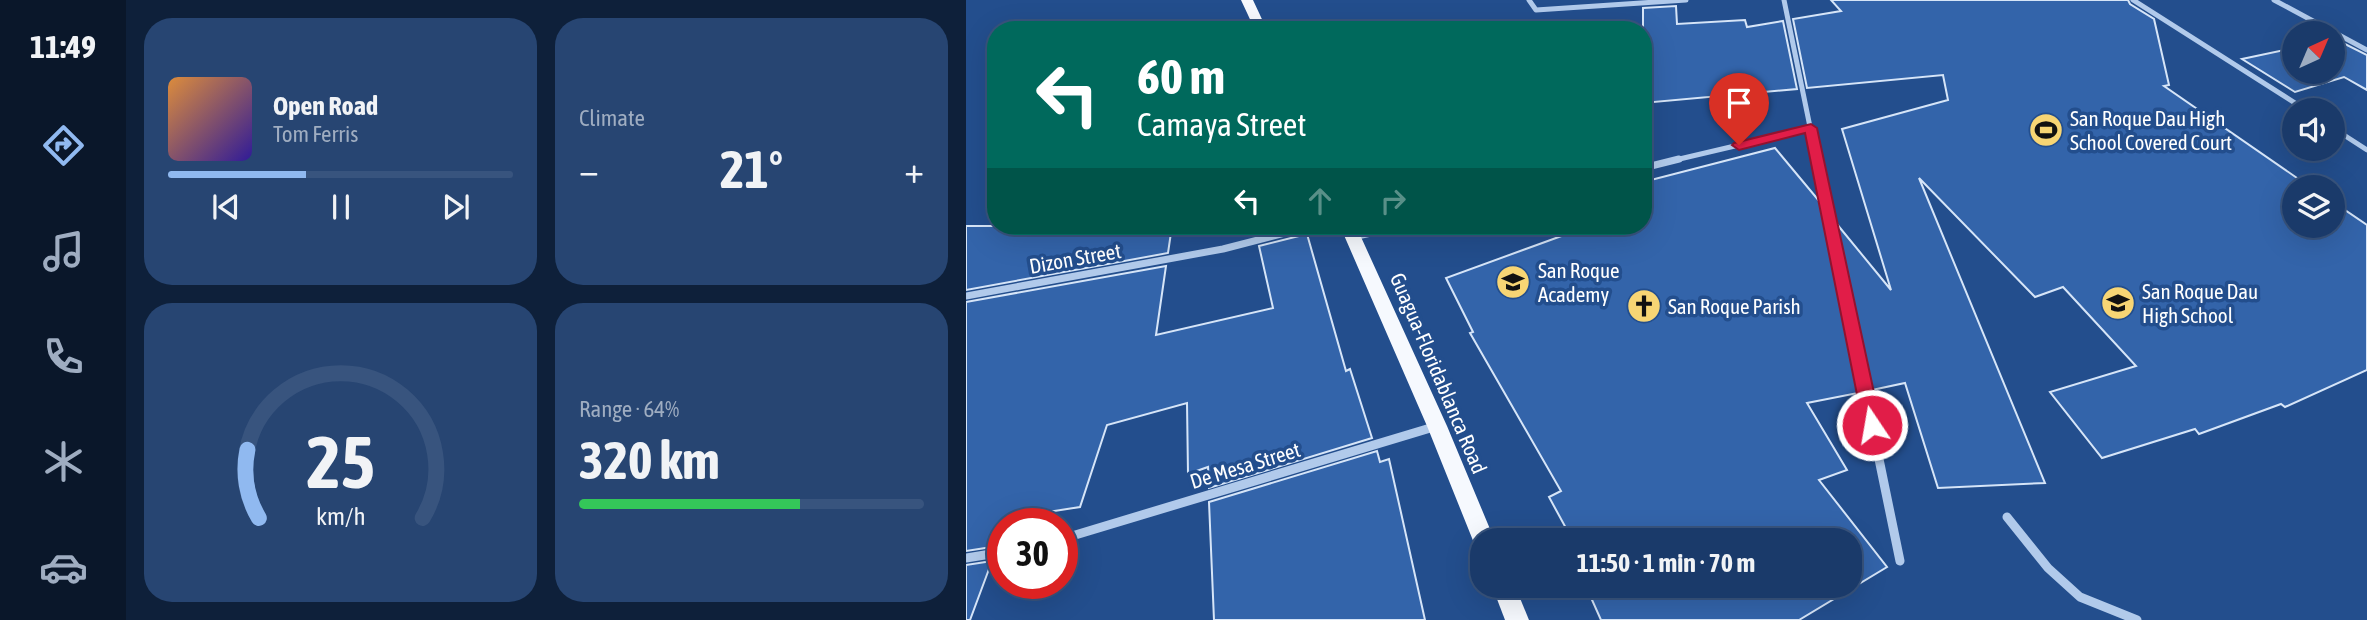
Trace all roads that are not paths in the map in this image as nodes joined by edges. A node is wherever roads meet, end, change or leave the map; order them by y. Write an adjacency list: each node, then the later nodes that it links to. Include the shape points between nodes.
1 (1247, 0): 7 (main road)
2 (1528, 0): 3 (street, via 1536,10)
3 (1686, 0)
4 (1784, 0): 10 (street)
5 (2133, 0): 9 (street)
6 (2274, 0): 8 (street)
7 (1257, 21)
8 (2367, 50)
9 (2287, 98)
10 (1811, 128): 13 (street); 23 (street)
11 (2345, 136): 12 (street)
12 (2367, 150)
13 (1652, 166)
14 (1277, 235): 16 (street, Dizon Street)
15 (1352, 235): 17 (main road, Guagua-Floridablanca Road)
16 (966, 296)
17 (1437, 426): 19 (main road, Guagua-Floridablanca Road); 20 (street, De Mesa Street)
18 (2007, 517): 26 (street, via 2048,568 2080,597)
19 (1479, 528)
20 (1078, 533)
21 (987, 555): 22 (street)
22 (966, 558)
23 (1900, 561)
24 (1508, 598): 25 (main road)
25 (1517, 620)
26 (2137, 620)

